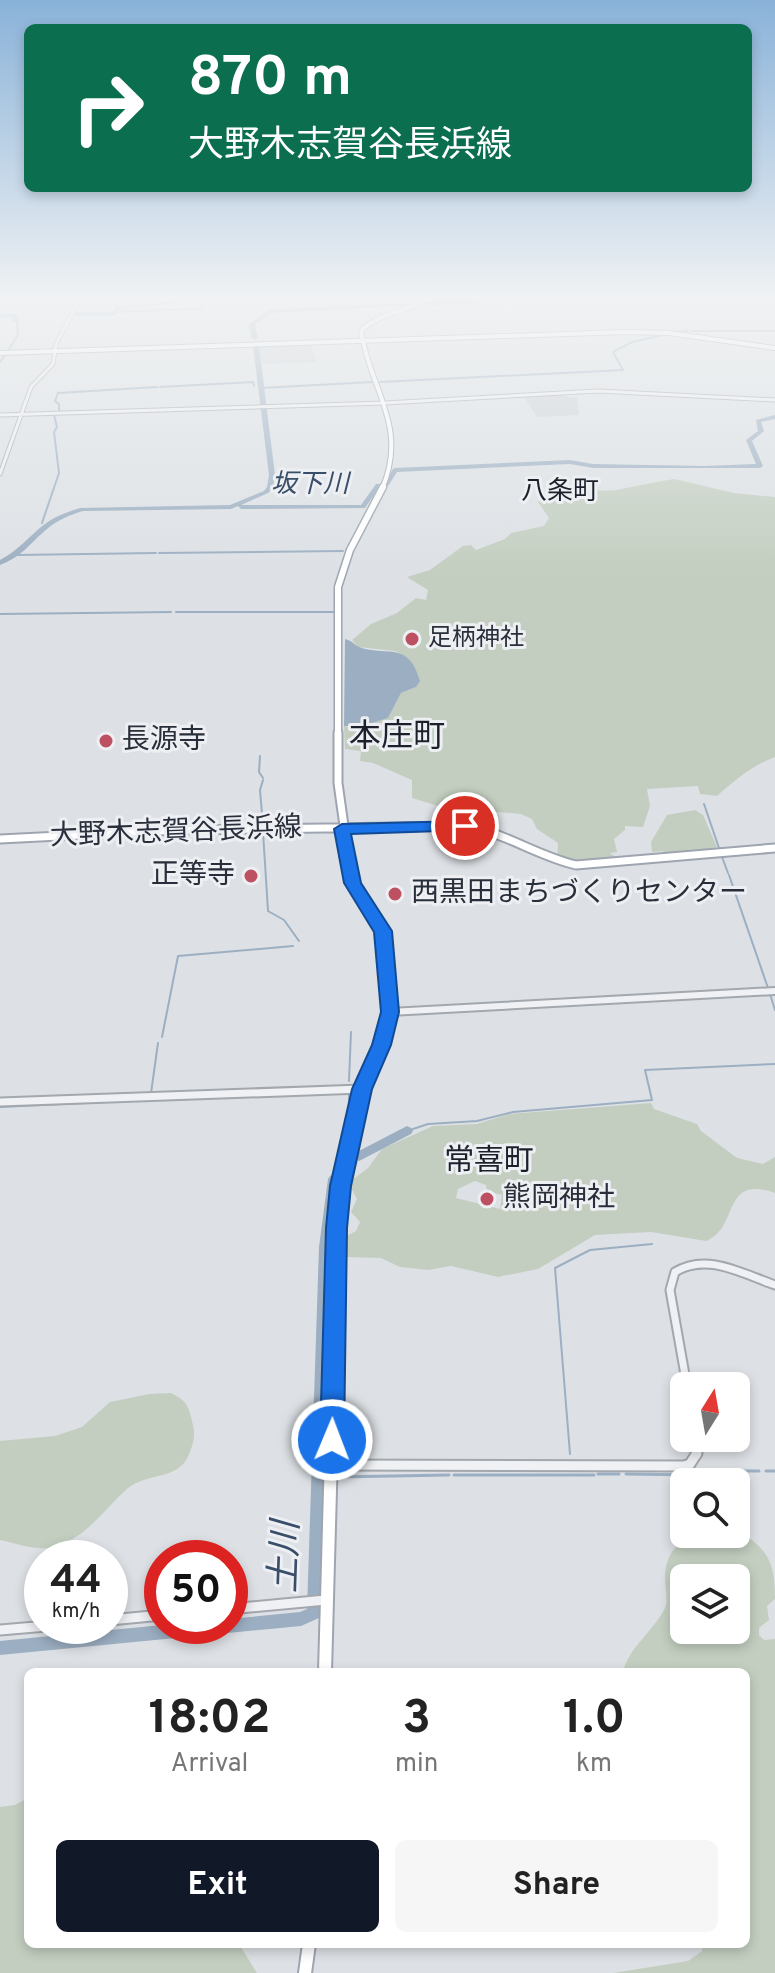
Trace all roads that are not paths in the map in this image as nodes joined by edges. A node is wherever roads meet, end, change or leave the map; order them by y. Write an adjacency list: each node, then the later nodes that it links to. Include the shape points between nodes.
1 (31, 388): 6 (street)
2 (380, 388): 4 (main road)
3 (775, 400): 4 (street, via 598,391)
4 (385, 403): 6 (street); 8 (main road, via 393,440 391,464 348,551 338,587)
5 (0, 415): 6 (street)
6 (21, 415): 7 (street)
7 (0, 474)
8 (342, 829): 9 (main road, 大野木志賀谷長浜線); 10 (main road, 大野木志賀谷長浜線, via 475,827 554,861 576,865); 12 (main road, via 352,883 383,931)
9 (0, 839)
10 (775, 848)
11 (775, 991): 12 (street)
12 (390, 1012): 13 (main road)
13 (362, 1089): 14 (street); 18 (main road, via 337,1217)
14 (0, 1102)
15 (775, 1285): 16 (street, via 702,1261 675,1272 670,1290)
16 (685, 1372)
17 (697, 1452): 18 (street, via 684,1466)
18 (331, 1472): 19 (main road)
19 (324, 1600): 20 (street); 23 (main road)
20 (248, 1607)
21 (24, 1628): 22 (street)
22 (0, 1630)
23 (325, 1668)
24 (308, 1948): 25 (main road)
25 (305, 1973)

